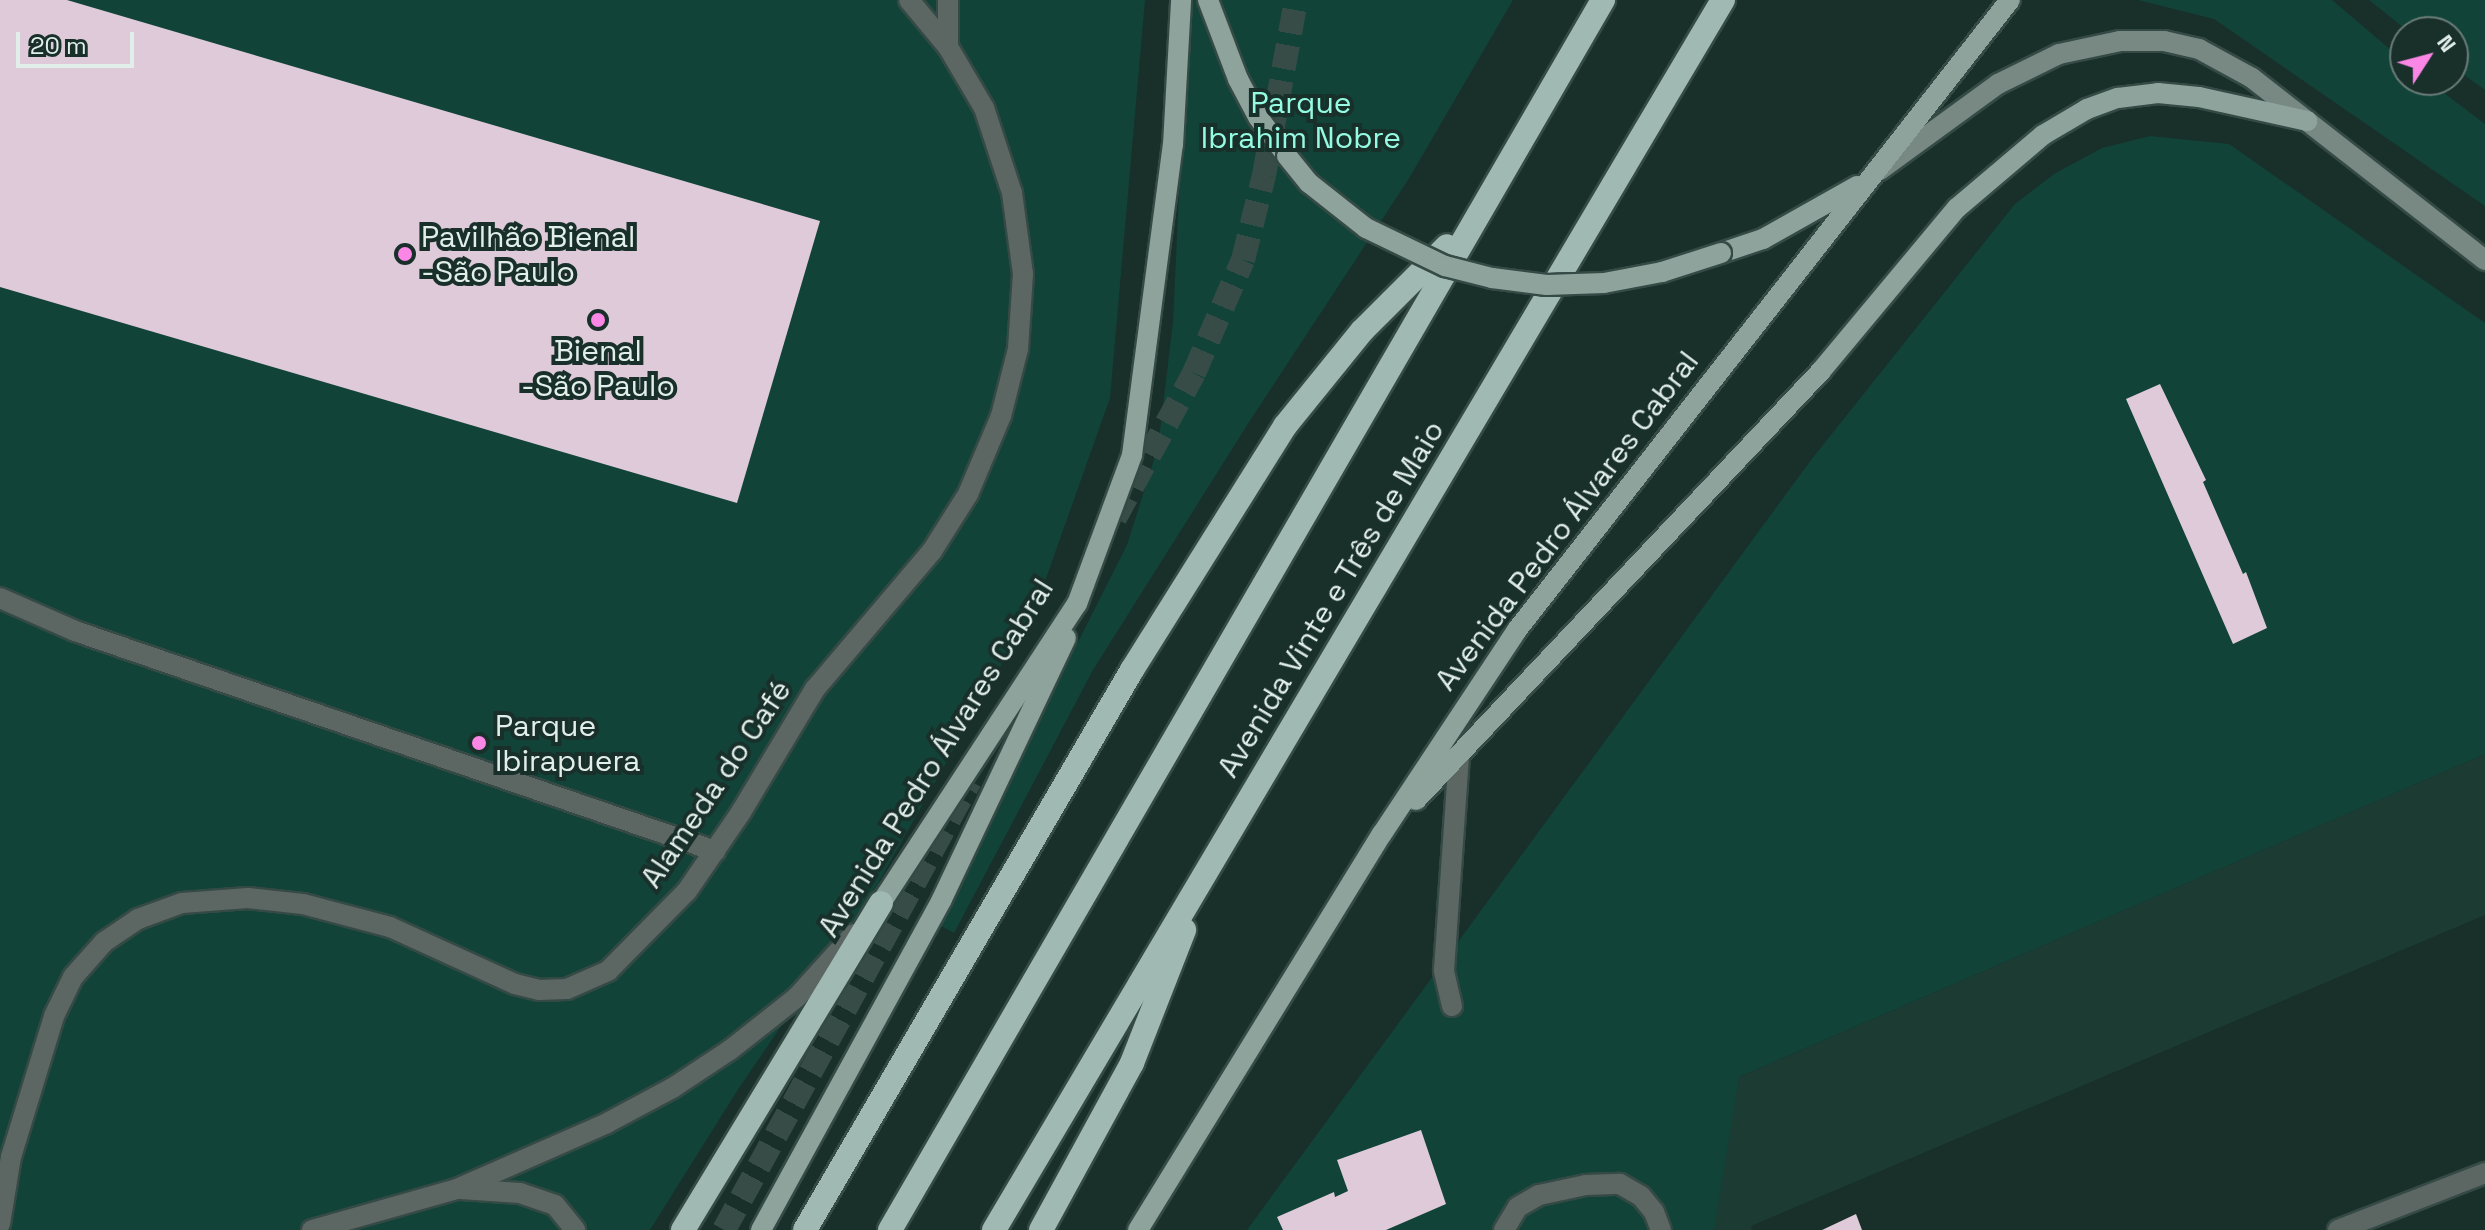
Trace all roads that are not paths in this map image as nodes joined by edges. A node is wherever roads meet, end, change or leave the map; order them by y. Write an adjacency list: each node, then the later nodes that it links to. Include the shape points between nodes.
1 (909, 0): 8 (lane, Alameda do Café)
2 (948, 0): 8 (lane)
3 (1181, 0): 14 (main road, Avenida Pedro Álvares Cabral, via 1173,145 1132,455)
4 (1208, 0): 10 (main road, bridge, via 1258,117 1309,183 1366,228 1445,266 1547,285 1604,283 1662,272 1763,239)
5 (1603, 0): 11 (highway, Avenida Vinte e Três de Maio)
6 (1723, 0): 18 (highway, Avenida Vinte e Três de Maio)
7 (2010, 0): 10 (main road, Avenida Pedro Álvares Cabral)
8 (948, 47): 17 (lane, Alameda do Café, via 984,108 1012,193 1023,274 1018,349 1001,416 976,481 932,551 815,689)
9 (2307, 121): 10 (street, via 2252,78 2199,49 2164,41 2120,41 2059,54 1998,84); 12 (street); 15 (main road, via 2158,93 2087,109 2043,135 1957,208 1821,371)
10 (1867, 180): 16 (main road, Avenida Pedro Álvares Cabral, via 1517,630)
11 (1479, 213): 28 (highway, via 1362,331 1285,426 1132,670); 29 (highway, Avenida Vinte e Três de Maio)
12 (2485, 260)
13 (0, 598): 17 (lane, via 75,631)
14 (1077, 604): 19 (main road, Avenida Pedro Álvares Cabral); 27 (main road, via 1064,644 942,899)
15 (1459, 757): 16 (main road); 20 (lane, via 1444,970)
16 (1382, 834): 32 (main road, Avenida Pedro Álvares Cabral)
17 (715, 851): 23 (lane, Alameda do Café, via 687,891 608,971 567,989 515,984 390,927 303,904 248,898 182,903 138,919 104,942 73,977 54,1016 11,1157)
18 (1211, 861): 30 (highway, Avenida Vinte e Três de Maio); 31 (highway, via 1132,1063)
19 (881, 903): 22 (lane, via 797,997 730,1050 607,1123); 26 (highway, Avenida Pedro Álvares Cabral)
20 (1452, 1006)
21 (2485, 1173): 35 (lane)
22 (457, 1189): 24 (lane); 25 (lane, via 532,1197 555,1205)
23 (0, 1224)
24 (312, 1230)
25 (575, 1230)
26 (683, 1230)
27 (761, 1230)
28 (805, 1230)
29 (890, 1230)
30 (994, 1230)
31 (1041, 1230)
32 (1138, 1230)
33 (1504, 1230): 34 (lane, via 1518,1207 1539,1195 1620,1184 1641,1196)
34 (1661, 1230)
35 (2338, 1230)

